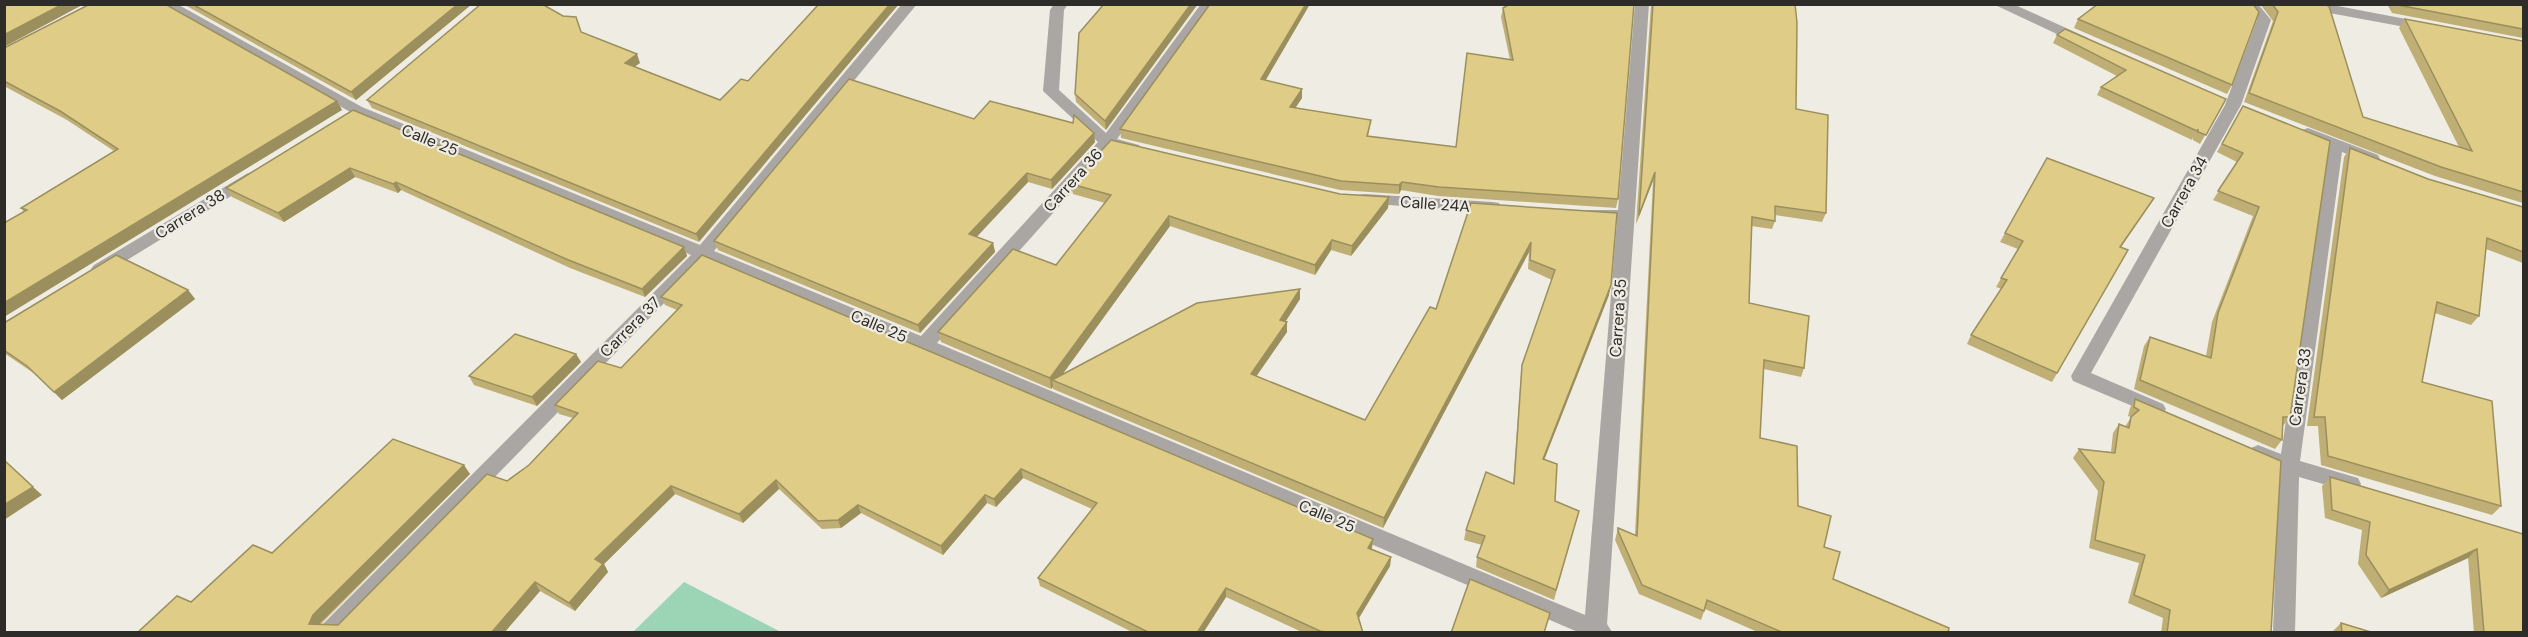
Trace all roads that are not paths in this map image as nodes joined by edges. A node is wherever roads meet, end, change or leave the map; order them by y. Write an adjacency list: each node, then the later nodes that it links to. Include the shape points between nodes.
1 (166, 4): 12 (street, Calle 25)
2 (910, 4): 24 (street, Carrera 37)
3 (1061, 4): 15 (street, via 1057,10 1051,91)
4 (1208, 4): 15 (street, Carrera 36)
5 (1642, 4): 23 (street, Carrera 35)
6 (2000, 4): 10 (street)
7 (2250, 4): 27 (street, Carrera 34, via 2264,20 2233,105 2080,376)
8 (2302, 4): 9 (street)
9 (2442, 29)
10 (2096, 47)
11 (375, 95): 12 (street)
12 (357, 110): 13 (street); 24 (street, Calle 25)
13 (336, 123)
14 (2294, 128): 16 (street)
15 (1107, 142): 17 (street); 26 (street, Carrera 36)
16 (2335, 144): 18 (street); 29 (street, Carrera 33)
17 (1154, 153)
18 (2386, 165)
19 (266, 166): 25 (street, Carrera 38)
20 (1352, 198): 21 (street, Calle 24A)
21 (1506, 208)
22 (1578, 213): 23 (street)
23 (1625, 216): 31 (street, Carrera 35)
24 (704, 253): 26 (street, Calle 25); 32 (street, Carrera 37)
25 (85, 279)
26 (924, 345): 31 (street, Calle 25)
27 (2168, 414)
28 (2245, 447): 29 (street)
29 (2289, 466): 30 (street); 33 (street, Carrera 33)
30 (2367, 489)
31 (1597, 632)
32 (330, 633)
33 (2284, 633)

